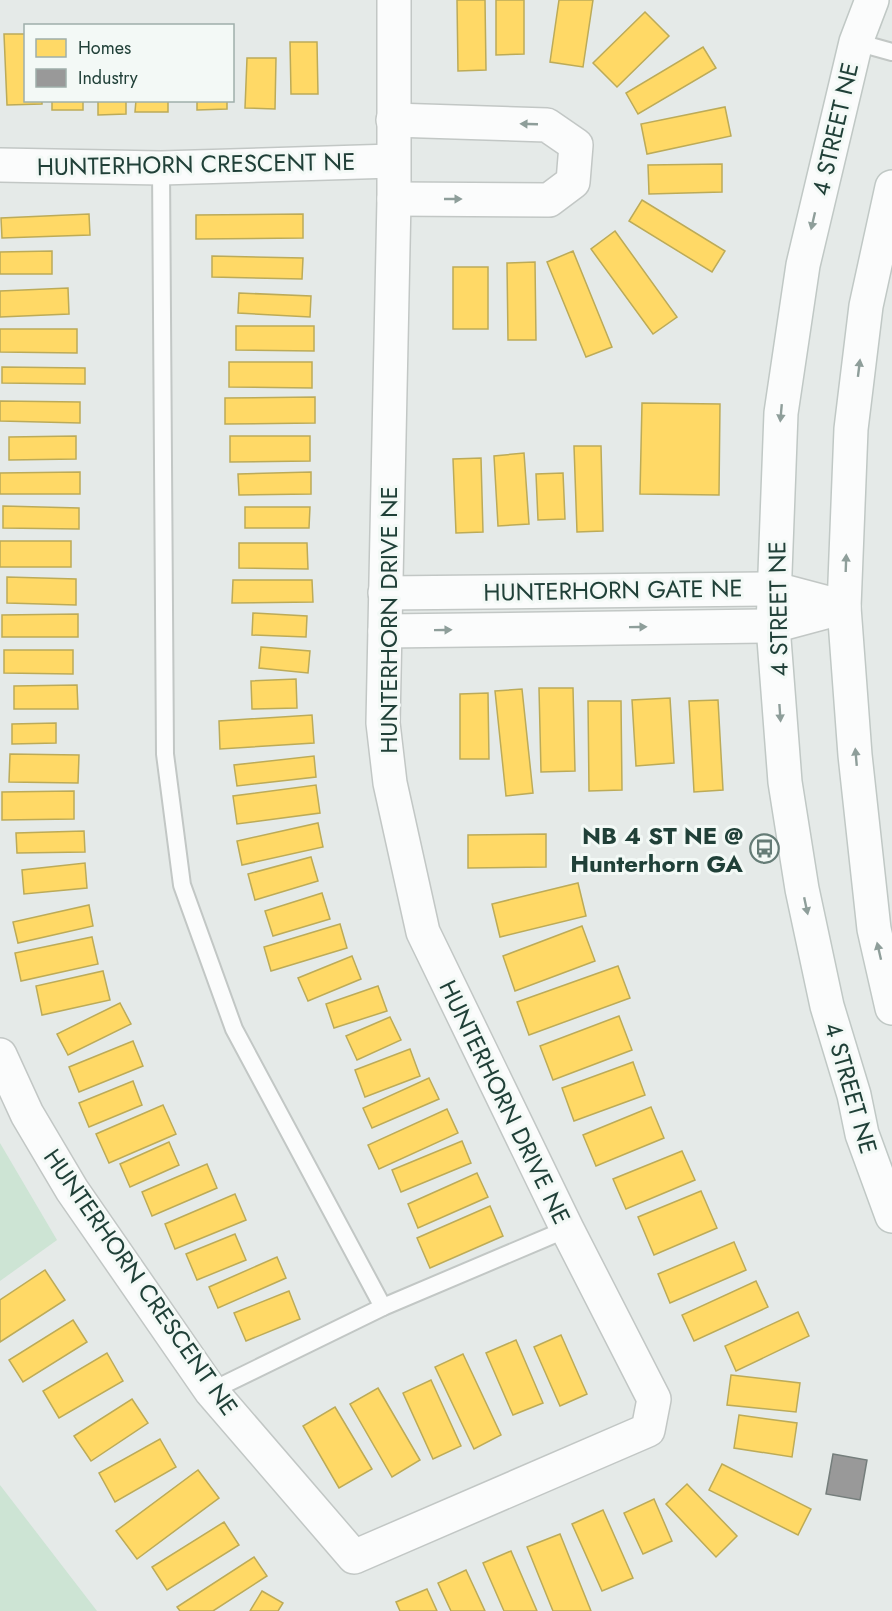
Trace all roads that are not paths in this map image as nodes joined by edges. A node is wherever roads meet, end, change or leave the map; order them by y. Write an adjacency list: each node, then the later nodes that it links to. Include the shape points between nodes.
1 (394, 0): 5 (street, HUNTERHORN DRIVE NE)
2 (872, 0): 3 (street, 4 STREET NE)
3 (856, 42): 4 (lane); 11 (street, 4 STREET NE, one-way to 11, via 803,265 781,413)
4 (892, 52)
5 (393, 120): 6 (street, HUNTERHORN DRIVE NE); 10 (street, one-way to 5, via 549,200 573,182 576,145 547,125)
6 (393, 161): 8 (street, HUNTERHORN CRESCENT NE); 10 (street, HUNTERHORN DRIVE NE)
7 (0, 165): 8 (street, HUNTERHORN CRESCENT NE)
8 (161, 168): 22 (lane, via 165,754 182,885 234,1029)
9 (892, 187): 13 (street, one-way to 9, via 851,429 866,306)
10 (394, 199): 12 (street, HUNTERHORN DRIVE NE)
11 (774, 589): 12 (street, HUNTERHORN GATE NE); 13 (street, HUNTERHORN GATE NE); 14 (street, 4 STREET NE)
12 (386, 593): 15 (street, HUNTERHORN DRIVE NE)
13 (844, 607): 14 (street, HUNTERHORN GATE NE); 16 (street, one-way to 13, via 874,929)
14 (773, 626): 15 (street, HUNTERHORN GATE NE, one-way to 14); 18 (street, 4 STREET NE, one-way to 18, via 785,782 802,889 827,1006)
15 (385, 631): 21 (street, HUNTERHORN DRIVE NE, via 383,723 390,783 423,932)
16 (892, 1008)
17 (0, 1055): 23 (street, HUNTERHORN CRESCENT NE, via 27,1114 72,1190)
18 (854, 1095): 19 (street); 20 (street, 4 STREET NE, via 862,1134)
19 (892, 1150)
20 (891, 1215)
21 (567, 1229): 22 (lane); 24 (street, HUNTERHORN DRIVE NE)
22 (383, 1307): 23 (lane)
23 (212, 1391): 24 (street, HUNTERHORN CRESCENT NE, via 354,1557 648,1430)
24 (654, 1399)

